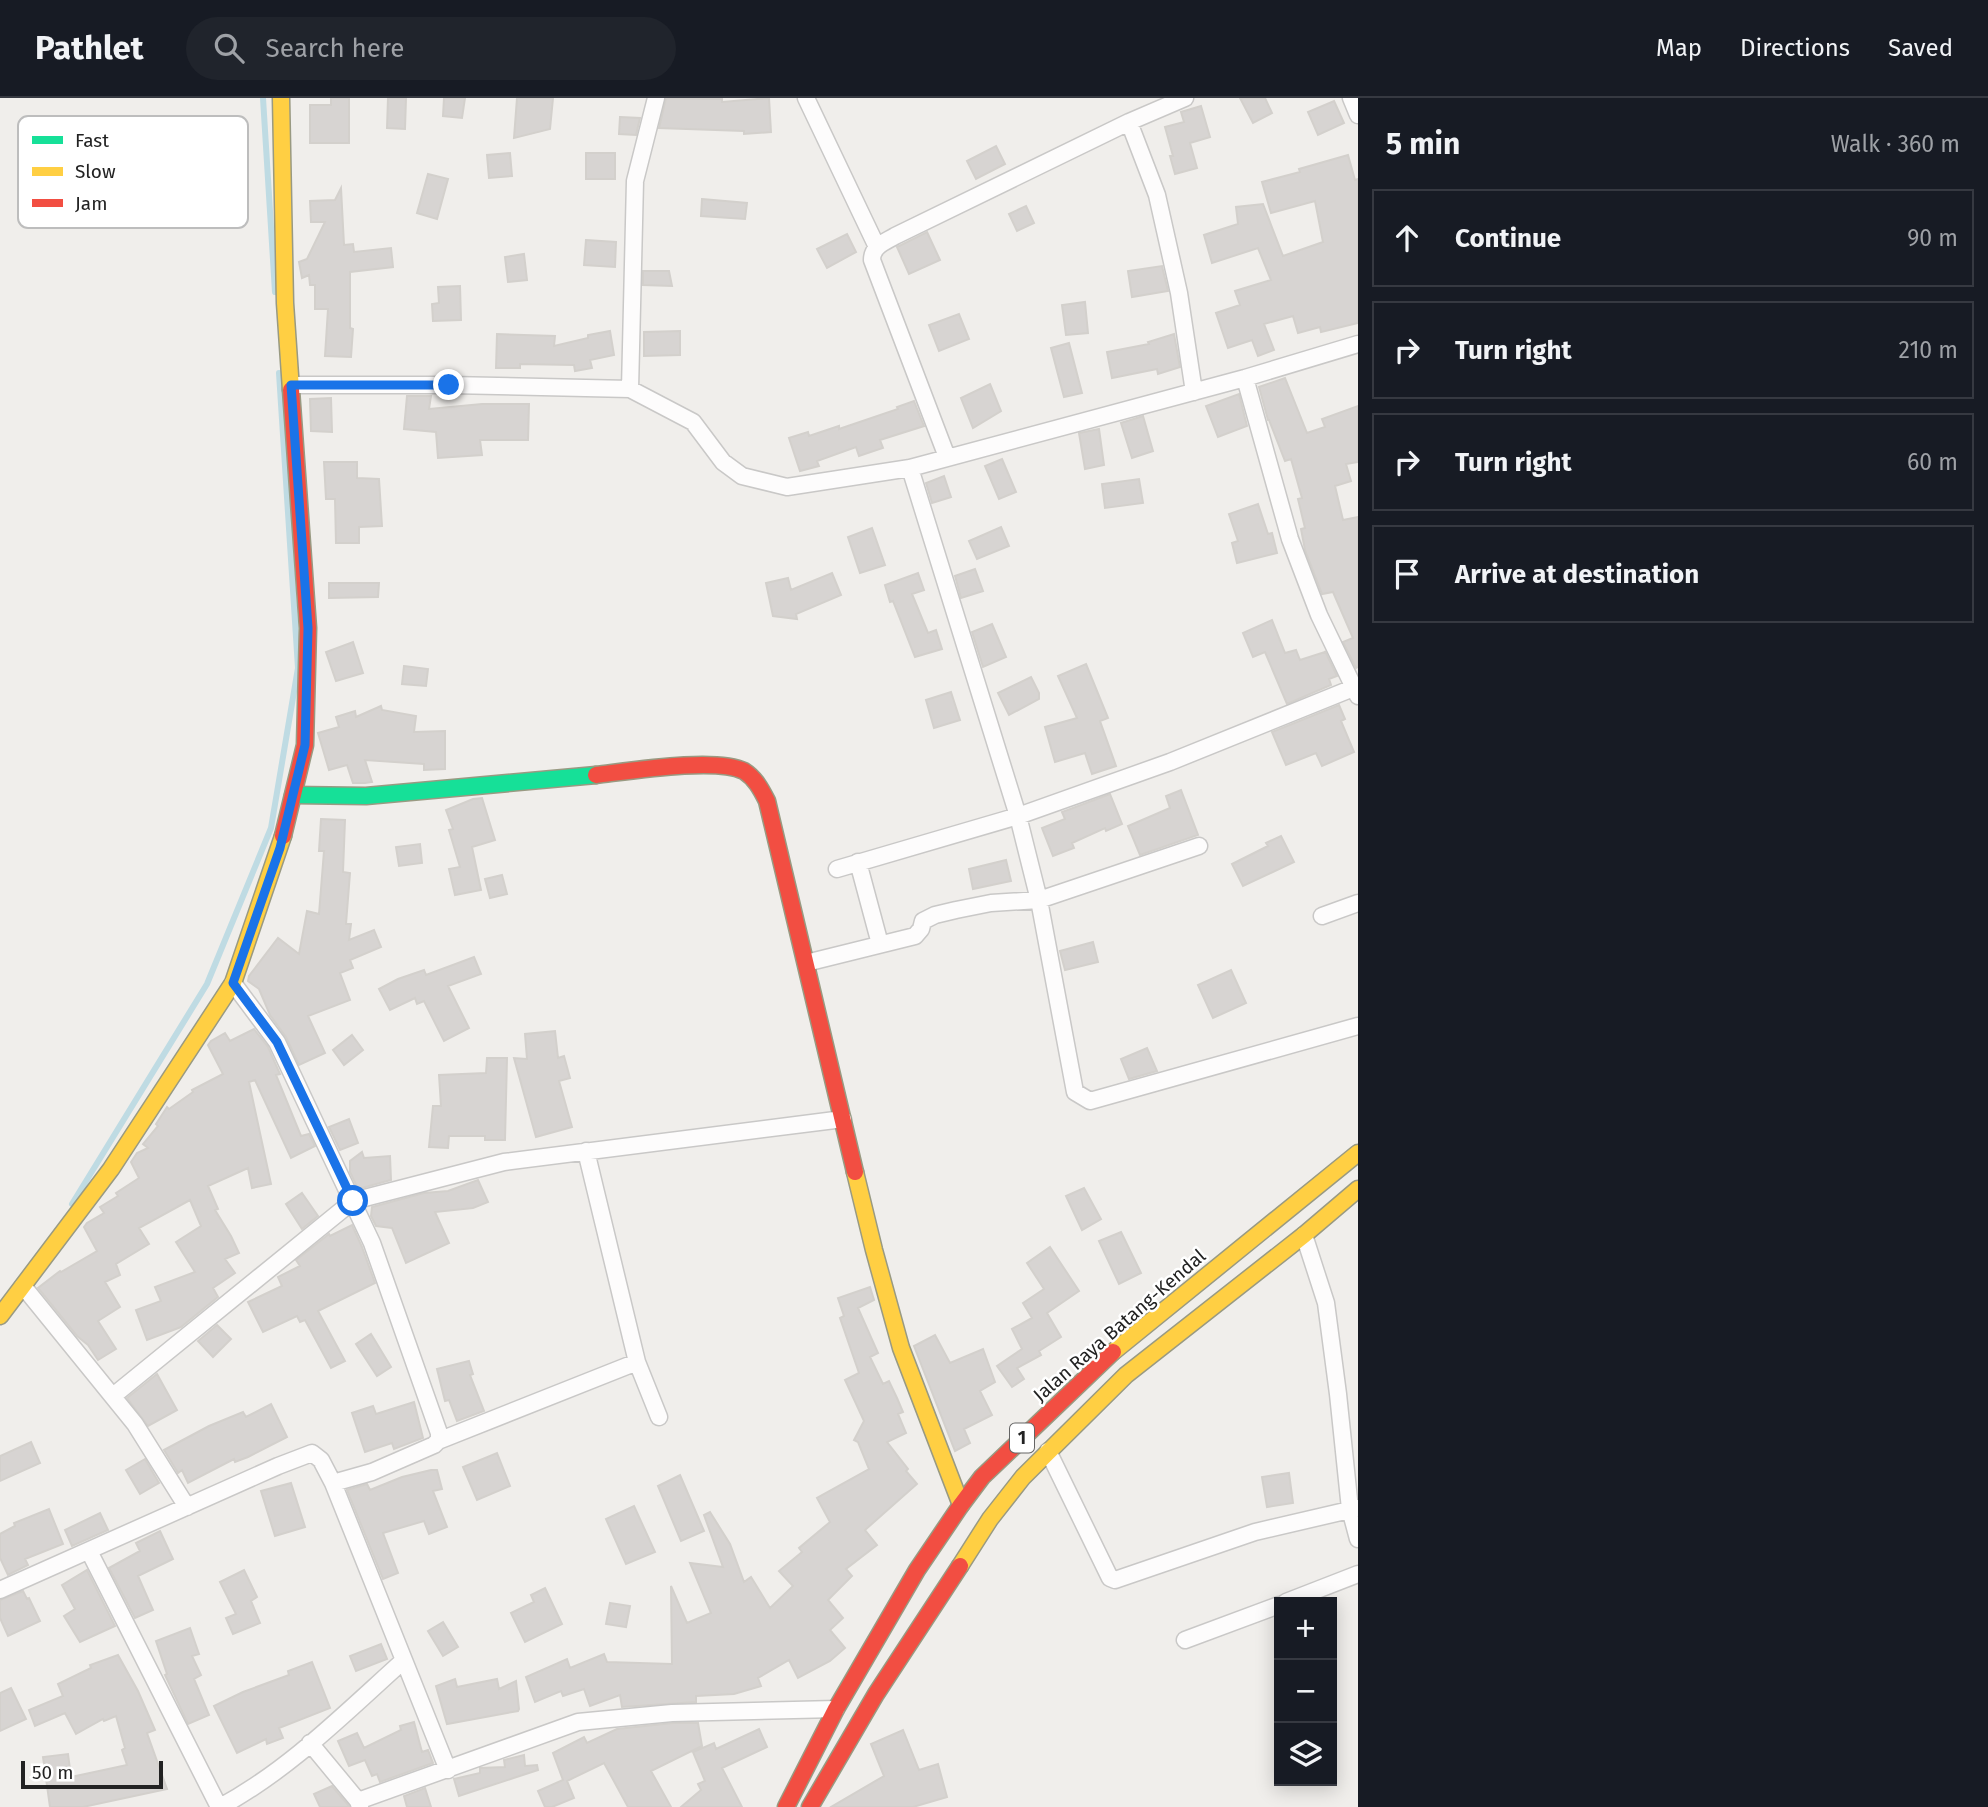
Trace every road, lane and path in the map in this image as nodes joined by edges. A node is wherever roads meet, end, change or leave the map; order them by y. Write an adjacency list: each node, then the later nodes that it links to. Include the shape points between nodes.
1 (281, 98): 11 (main road)
2 (656, 98): 12 (street, via 635,181)
3 (806, 98): 8 (street)
4 (1185, 98): 7 (street)
5 (1351, 98): 6 (street)
6 (1358, 115)
7 (1129, 122): 8 (street); 13 (street, via 1157,195 1179,293)
8 (877, 247): 14 (street, via 872,260)
9 (1358, 344): 10 (street)
10 (1245, 378): 13 (street); 16 (street, via 1290,538 1319,615)
11 (291, 385): 12 (street); 17 (main road, via 308,628 305,745)
12 (630, 389): 15 (street, via 693,422 723,462 743,475 787,487)
13 (1194, 392): 14 (street)
14 (947, 457): 15 (street)
15 (910, 468): 18 (street)
16 (1357, 690): 18 (street)
17 (293, 795): 26 (main road, via 366,796 728,765 752,776 768,801); 27 (main road, via 280,848)
18 (1018, 816): 20 (street); 22 (street)
19 (1199, 846): 22 (street)
20 (858, 862): 21 (street); 25 (street)
21 (837, 869)
22 (1039, 900): 25 (street, via 935,915 923,920 915,936); 28 (street, via 1075,1092 1090,1101)
23 (1358, 903): 24 (street)
24 (1322, 916)
25 (880, 944): 26 (street)
26 (806, 963): 29 (main road)
27 (233, 983): 33 (street, via 277,1042); 35 (main road, via 111,1169)
28 (1358, 1026)
29 (843, 1118): 30 (street); 43 (main road, via 901,1348)
30 (586, 1151): 33 (street, via 504,1162); 37 (street)
31 (1358, 1153): 43 (main road, Jalan Raya Batang-Kendal / 1, via 1109,1356 982,1477)
32 (1358, 1189): 34 (main road, 1)
33 (353, 1201): 38 (street); 40 (street, via 376,1254)
34 (1304, 1235): 41 (main road, 1, via 1126,1375); 45 (street, via 1325,1303)
35 (23, 1286): 36 (main road); 38 (street)
36 (0, 1316)
37 (637, 1362): 39 (street); 40 (street)
38 (113, 1396): 44 (street)
39 (659, 1417)
40 (438, 1441): 42 (street, via 372,1472)
41 (1048, 1451): 45 (street, via 1110,1578 1115,1580 1255,1532); 60 (main road, 1, via 990,1520 876,1694)
42 (333, 1483): 44 (street, via 312,1452); 53 (street)
43 (961, 1505): 54 (main road, Jalan Raya Batang-Kendal / 1, via 917,1570)
44 (187, 1507): 47 (street)
45 (1354, 1508): 46 (street)
46 (1358, 1539)
47 (89, 1551): 49 (street); 58 (street)
48 (1358, 1574): 50 (street)
49 (0, 1590)
50 (1299, 1597)
51 (1274, 1607): 52 (street)
52 (1185, 1640)
53 (403, 1661): 55 (street); 56 (street)
54 (836, 1709): 56 (street, via 672,1713 578,1722); 59 (main road, Jalan Raya Batang-Kendal / 1)
55 (310, 1743): 57 (street); 58 (street, via 275,1774)
56 (448, 1770): 57 (street)
57 (359, 1804)
58 (219, 1807)
59 (786, 1807)
60 (810, 1807)

